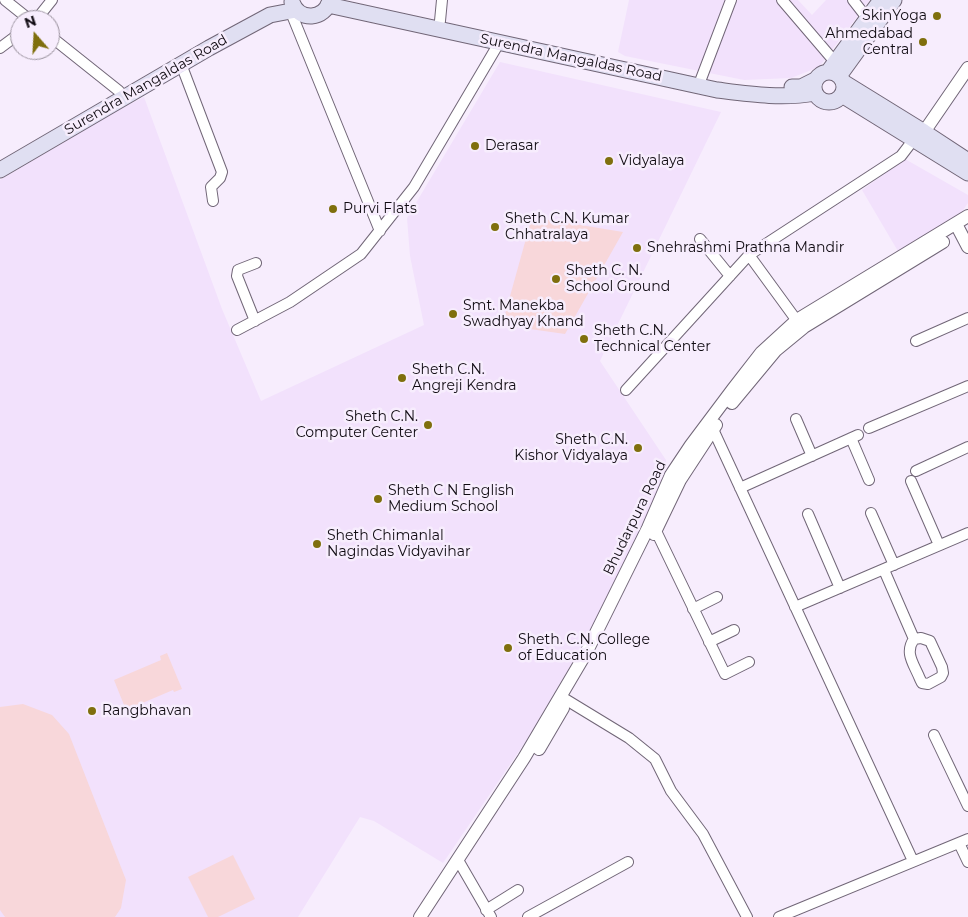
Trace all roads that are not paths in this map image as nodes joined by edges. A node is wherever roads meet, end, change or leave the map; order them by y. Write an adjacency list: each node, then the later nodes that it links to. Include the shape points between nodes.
1 (5, 0): 12 (street)
2 (52, 0): 13 (street)
3 (344, 0): 15 (main road, Surendra Mangaldas Road)
4 (442, 0): 15 (street)
5 (731, 0): 21 (street)
6 (782, 0): 20 (street)
7 (853, 0): 14 (street)
8 (881, 0): 14 (main road)
9 (894, 0): 20 (main road)
10 (329, 3): 11 (main road, via 325,11 314,17 301,14); 16 (main road, Surendra Mangaldas Road)
11 (292, 5): 18 (main road, Surendra Mangaldas Road); 23 (main road, Surendra Mangaldas Road, via 266,8); 32 (street)
12 (18, 10)
13 (44, 10)
14 (867, 18): 20 (main road)
15 (440, 21): 21 (main road, Surendra Mangaldas Road)
16 (499, 43): 22 (main road, Surendra Mangaldas Road, via 717,90 767,96 801,95); 32 (street, via 414,187)
17 (60, 44): 23 (street)
18 (181, 64): 27 (main road, Surendra Mangaldas Road); 29 (street, via 222,172 211,187)
19 (968, 68): 24 (street)
20 (838, 77): 22 (main road, via 820,74); 22 (main road, via 834,101 822,100); 24 (main road)
21 (701, 79): 22 (main road, Surendra Mangaldas Road, via 768,88)
22 (815, 86)
23 (119, 91): 25 (main road, Surendra Mangaldas Road)
24 (919, 135): 26 (main road); 28 (main road); 35 (street, via 901,156)
25 (0, 160)
26 (968, 161)
27 (0, 170)
28 (968, 173)
29 (213, 200)
30 (968, 216): 31 (street, Bhudarpura Road)
31 (962, 227): 34 (street); 40 (street, Bhudarpura Road)
32 (380, 231): 39 (street, via 361,254 290,302)
33 (700, 239): 37 (street)
34 (968, 247)
35 (749, 255): 37 (street); 40 (street)
36 (256, 263): 39 (street, via 238,270 237,276)
37 (730, 276): 44 (street)
38 (968, 318): 42 (street)
39 (255, 321): 41 (street)
40 (800, 324): 46 (street, Bhudarpura Road)
41 (237, 330)
42 (916, 340)
43 (968, 386): 47 (street)
44 (626, 390)
45 (796, 419): 49 (street)
46 (711, 425): 53 (street); 56 (street, Bhudarpura Road)
47 (869, 428)
48 (968, 447): 50 (street)
49 (812, 456): 51 (street, via 854,436); 53 (street)
50 (916, 471)
51 (869, 480)
52 (911, 481): 58 (street)
53 (740, 488): 62 (street)
54 (808, 514): 60 (street)
55 (871, 514): 59 (street)
56 (652, 528): 63 (street); 68 (street, Bhudarpura Road)
57 (968, 533): 58 (street)
58 (939, 545): 59 (street)
59 (889, 567): 60 (street); 65 (street)
60 (840, 588): 62 (street)
61 (717, 597): 63 (street)
62 (795, 607): 73 (street)
63 (694, 609): 66 (street)
64 (734, 630): 66 (street)
65 (914, 639)
66 (709, 642): 67 (street, via 725,674)
67 (749, 662)
68 (564, 698): 75 (street, Bhudarpura Road, via 550,731); 81 (street, via 629,738 655,759 671,791 703,834)
69 (934, 735): 70 (street)
70 (968, 806)
71 (964, 841): 73 (street); 74 (street)
72 (628, 862): 80 (street)
73 (913, 862): 82 (street)
74 (968, 862)
75 (460, 863): 77 (street); 78 (street, Bhudarpura Road); 79 (street, Bhudarpura Road)
76 (518, 890): 77 (street)
77 (489, 913)
78 (420, 917)
79 (430, 917)
80 (528, 917)
81 (747, 917)
82 (779, 917)

